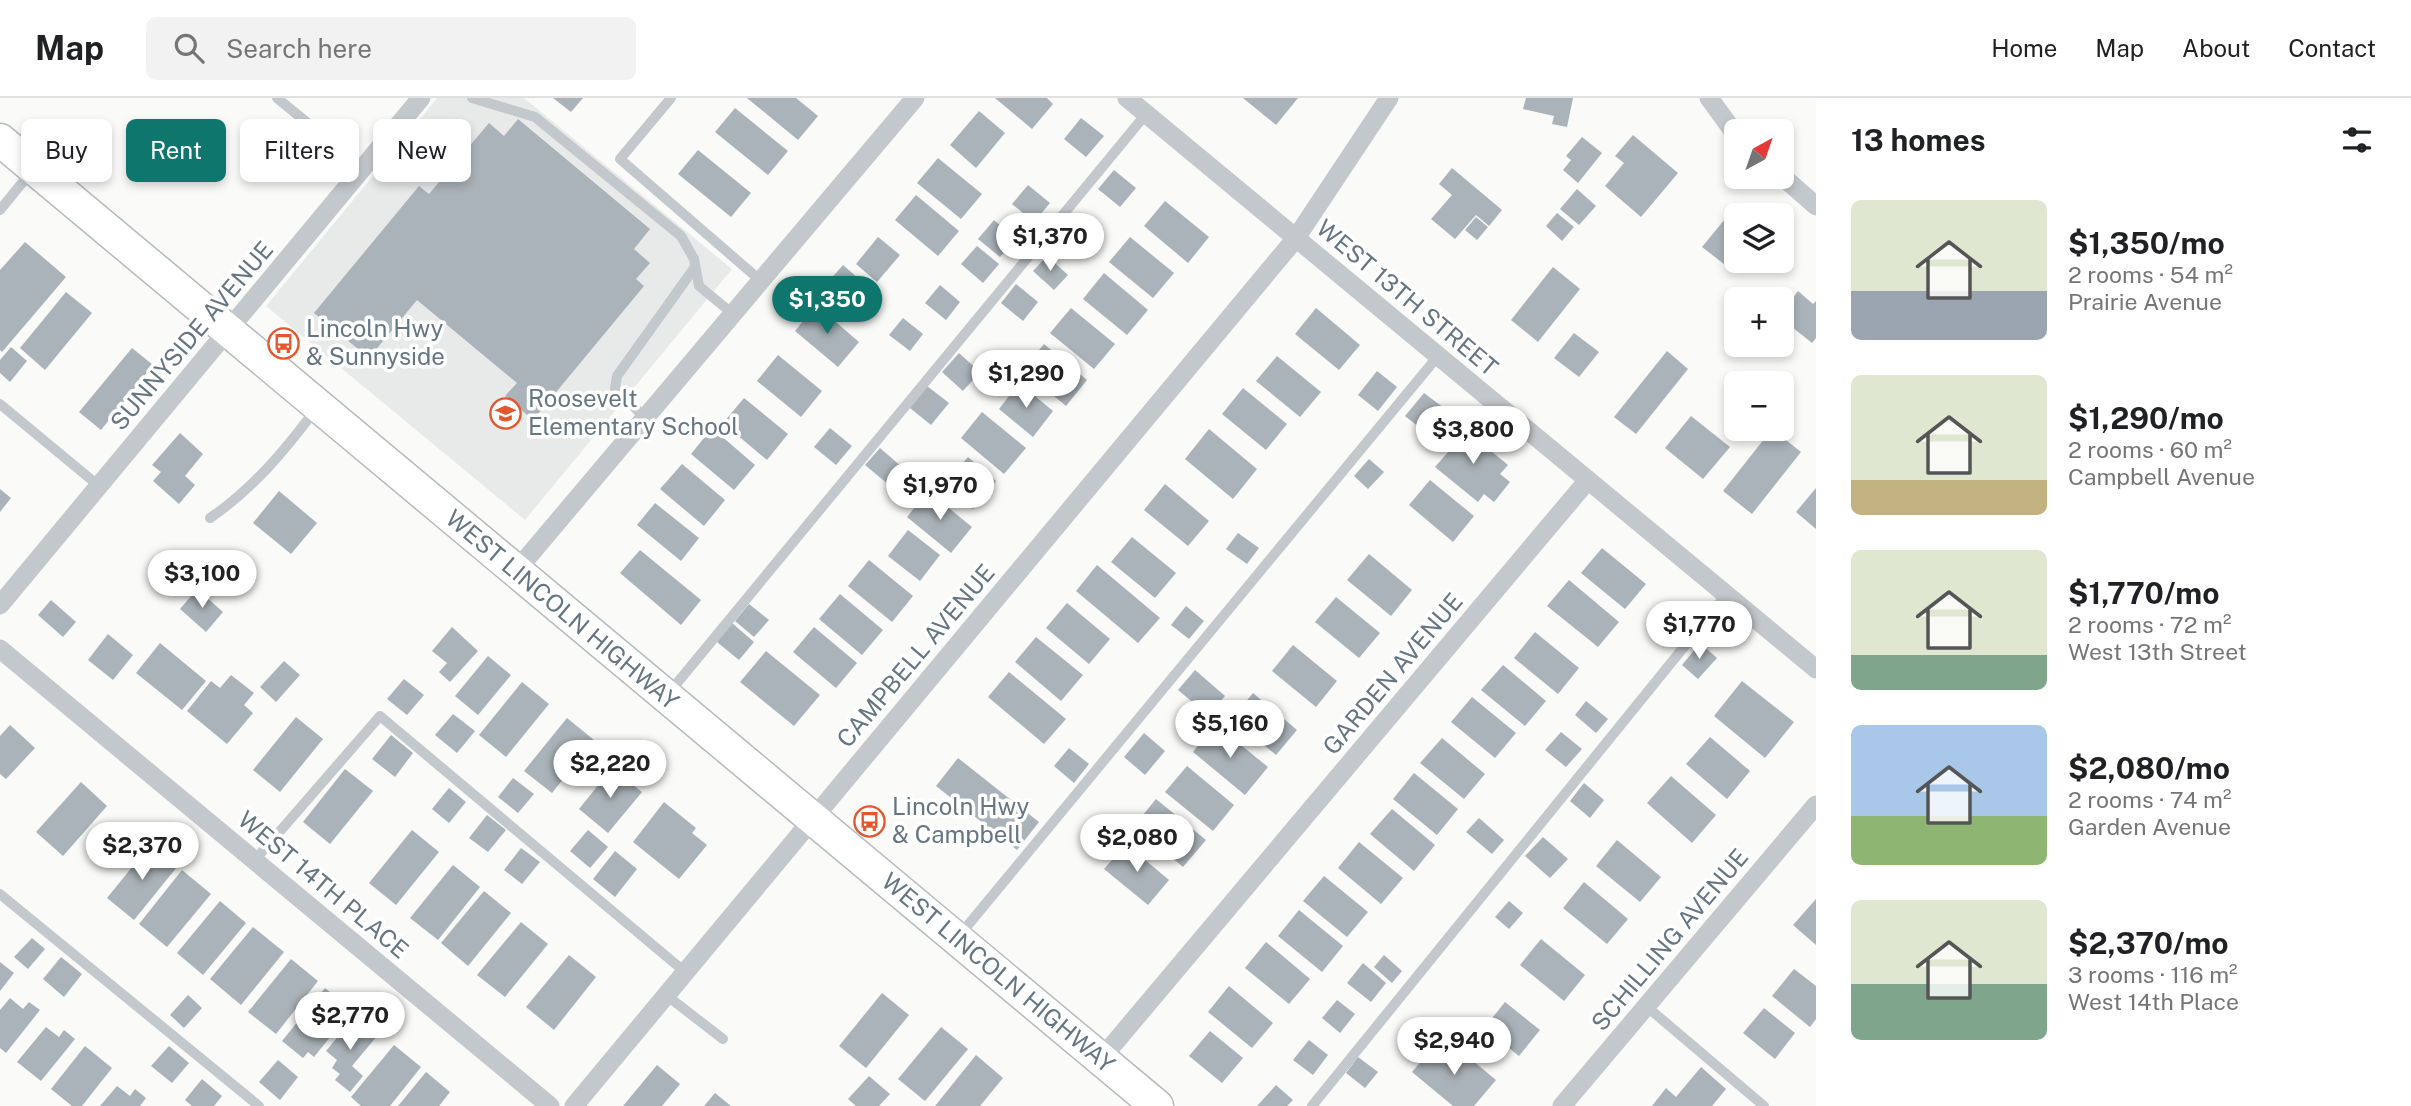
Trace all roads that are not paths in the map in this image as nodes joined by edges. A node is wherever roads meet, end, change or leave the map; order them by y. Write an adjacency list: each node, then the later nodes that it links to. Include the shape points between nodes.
1 (277, 98): 12 (lane)
2 (421, 98): 12 (street, SUNNYSIDE AVENUE)
3 (472, 98): 19 (lane, via 535,117 681,236)
4 (670, 98): 20 (lane, via 620,159)
5 (915, 98): 20 (street)
6 (1389, 98): 18 (street, CAMPBELL AVENUE)
7 (1709, 98): 9 (street)
8 (1135, 103): 18 (street, WEST 13TH STREET); 35 (lane)
9 (1724, 119)
10 (0, 140): 11 (main road, WEST LINCOLN HIGHWAY)
11 (21, 158)
12 (363, 168): 22 (street, SUNNYSIDE AVENUE)
13 (23, 182): 17 (lane)
14 (50, 182): 22 (main road, WEST LINCOLN HIGHWAY)
15 (1794, 187): 16 (street)
16 (1816, 206)
17 (0, 210)
18 (1296, 237): 23 (street, WEST 13TH STREET); 37 (street, CAMPBELL AVENUE)
19 (695, 267): 21 (lane, via 699,286); 26 (lane, via 617,376 615,388)
20 (761, 281): 21 (street)
21 (733, 314): 26 (street)
22 (228, 331): 25 (main road, WEST LINCOLN HIGHWAY); 28 (street, SUNNYSIDE AVENUE)
23 (1438, 356): 27 (street, WEST 13TH STREET); 40 (lane)
24 (0, 404): 28 (lane)
25 (318, 406): 29 (lane, via 281,455); 30 (main road, WEST LINCOLN HIGHWAY)
26 (645, 418): 30 (street)
27 (1588, 480): 31 (street, WEST 13TH STREET); 45 (street, GARDEN AVENUE)
28 (99, 486): 32 (street, SUNNYSIDE AVENUE)
29 (210, 518)
30 (516, 571): 35 (main road, WEST LINCOLN HIGHWAY)
31 (1727, 595): 34 (street, WEST 13TH STREET); 50 (lane)
32 (0, 605)
33 (0, 649): 38 (street, WEST 14TH PLACE)
34 (1816, 669)
35 (666, 696): 37 (main road, WEST LINCOLN HIGHWAY)
36 (1816, 805): 43 (street, SCHILLING AVENUE)
37 (813, 819): 40 (main road, WEST LINCOLN HIGHWAY); 41 (street, CAMPBELL AVENUE)
38 (254, 860): 41 (lane, via 380,716); 47 (street, WEST 14TH PLACE)
39 (0, 894): 46 (lane)
40 (957, 939): 45 (main road, WEST LINCOLN HIGHWAY)
41 (685, 972): 42 (street, CAMPBELL AVENUE)
42 (666, 995): 44 (lane); 48 (street, CAMPBELL AVENUE)
43 (1646, 1006): 51 (street, SCHILLING AVENUE); 52 (lane)
44 (723, 1039)
45 (1101, 1059): 49 (main road, WEST LINCOLN HIGHWAY)
46 (259, 1106)
47 (550, 1106)
48 (574, 1106)
49 (1157, 1106)
50 (1312, 1106)
51 (1562, 1106)
52 (1765, 1106)

